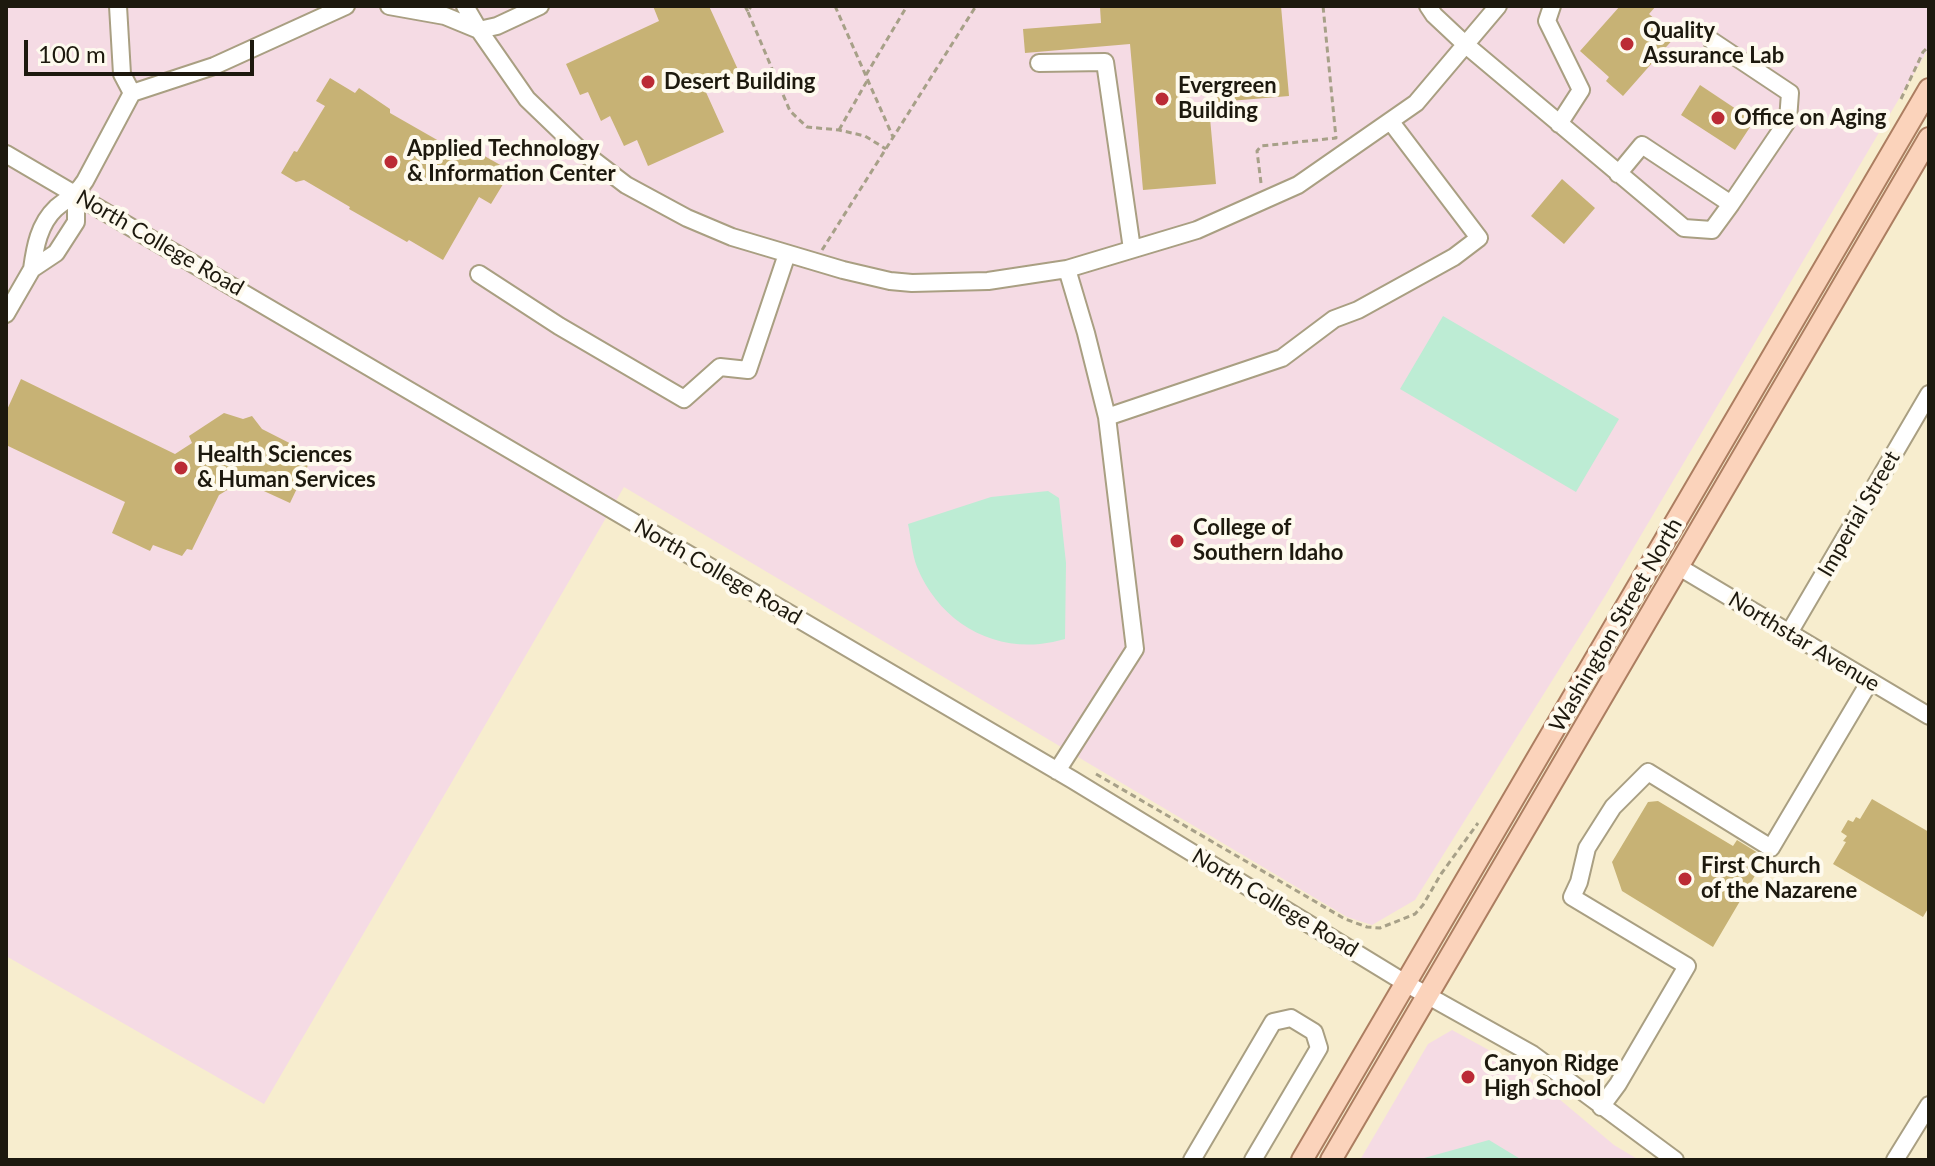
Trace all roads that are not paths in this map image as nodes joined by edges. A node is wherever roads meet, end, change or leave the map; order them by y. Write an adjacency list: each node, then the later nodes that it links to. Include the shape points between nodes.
1 (118, 6): 14 (street, via 122,74)
2 (346, 6): 14 (street, via 214,66)
3 (389, 6): 9 (street, via 445,16)
4 (465, 6): 9 (street)
5 (540, 6): 9 (street)
6 (1428, 6): 11 (street)
7 (1498, 6): 11 (street)
8 (1552, 6): 16 (street, via 1547,21 1581,90)
9 (479, 30): 23 (street, via 527,99 626,185 687,218)
10 (1712, 41): 21 (street, via 1790,93 1788,120)
11 (1466, 45): 15 (street, via 1416,103); 16 (street)
12 (1039, 63): 22 (street, via 1105,62)
13 (1929, 89): 35 (main road, Washington Street North)
14 (132, 93): 20 (street)
15 (1391, 122): 22 (street, via 1298,185 1197,230); 29 (street, via 1479,238 1454,257 1334,319 1282,358)
16 (1559, 124): 19 (street)
17 (1929, 138): 30 (main road, Washington Street North)
18 (6, 154): 20 (street, North College Road)
19 (1618, 174): 21 (street, via 1642,145); 21 (street, via 1684,228 1712,230)
20 (76, 194): 24 (street, via 54,210 37,238); 24 (street, via 76,222 56,253); 34 (street, North College Road)
21 (1731, 204)
22 (1132, 249): 25 (street)
23 (787, 254): 25 (street, via 912,283 988,281); 26 (street, via 748,370 720,367 684,399)
24 (32, 269): 27 (street)
25 (1067, 269): 29 (street)
26 (479, 274)
27 (6, 314)
28 (1929, 394): 31 (street, Imperial Street)
29 (1107, 417): 34 (street, via 1135,649)
30 (1679, 567): 31 (street, Northstar Avenue); 36 (main road, Washington Street North)
31 (1789, 633): 32 (street, Northstar Avenue)
32 (1870, 681): 33 (street, Northstar Avenue); 38 (street, via 1771,848 1648,772 1613,807 1587,848 1572,897 1687,966)
33 (1929, 716)
34 (1057, 771): 35 (street, North College Road)
35 (1407, 984): 36 (street, North College Road); 41 (main road, Washington Street North)
36 (1427, 995): 38 (street, North College Road, via 1532,1054); 42 (main road, Washington Street North)
37 (1929, 1105): 44 (street)
38 (1601, 1107): 43 (street, North College Road)
39 (1192, 1160): 40 (street, via 1273,1022 1291,1018 1314,1032 1319,1048)
40 (1253, 1160)
41 (1302, 1160)
42 (1331, 1160)
43 (1675, 1160)
44 (1895, 1160)

